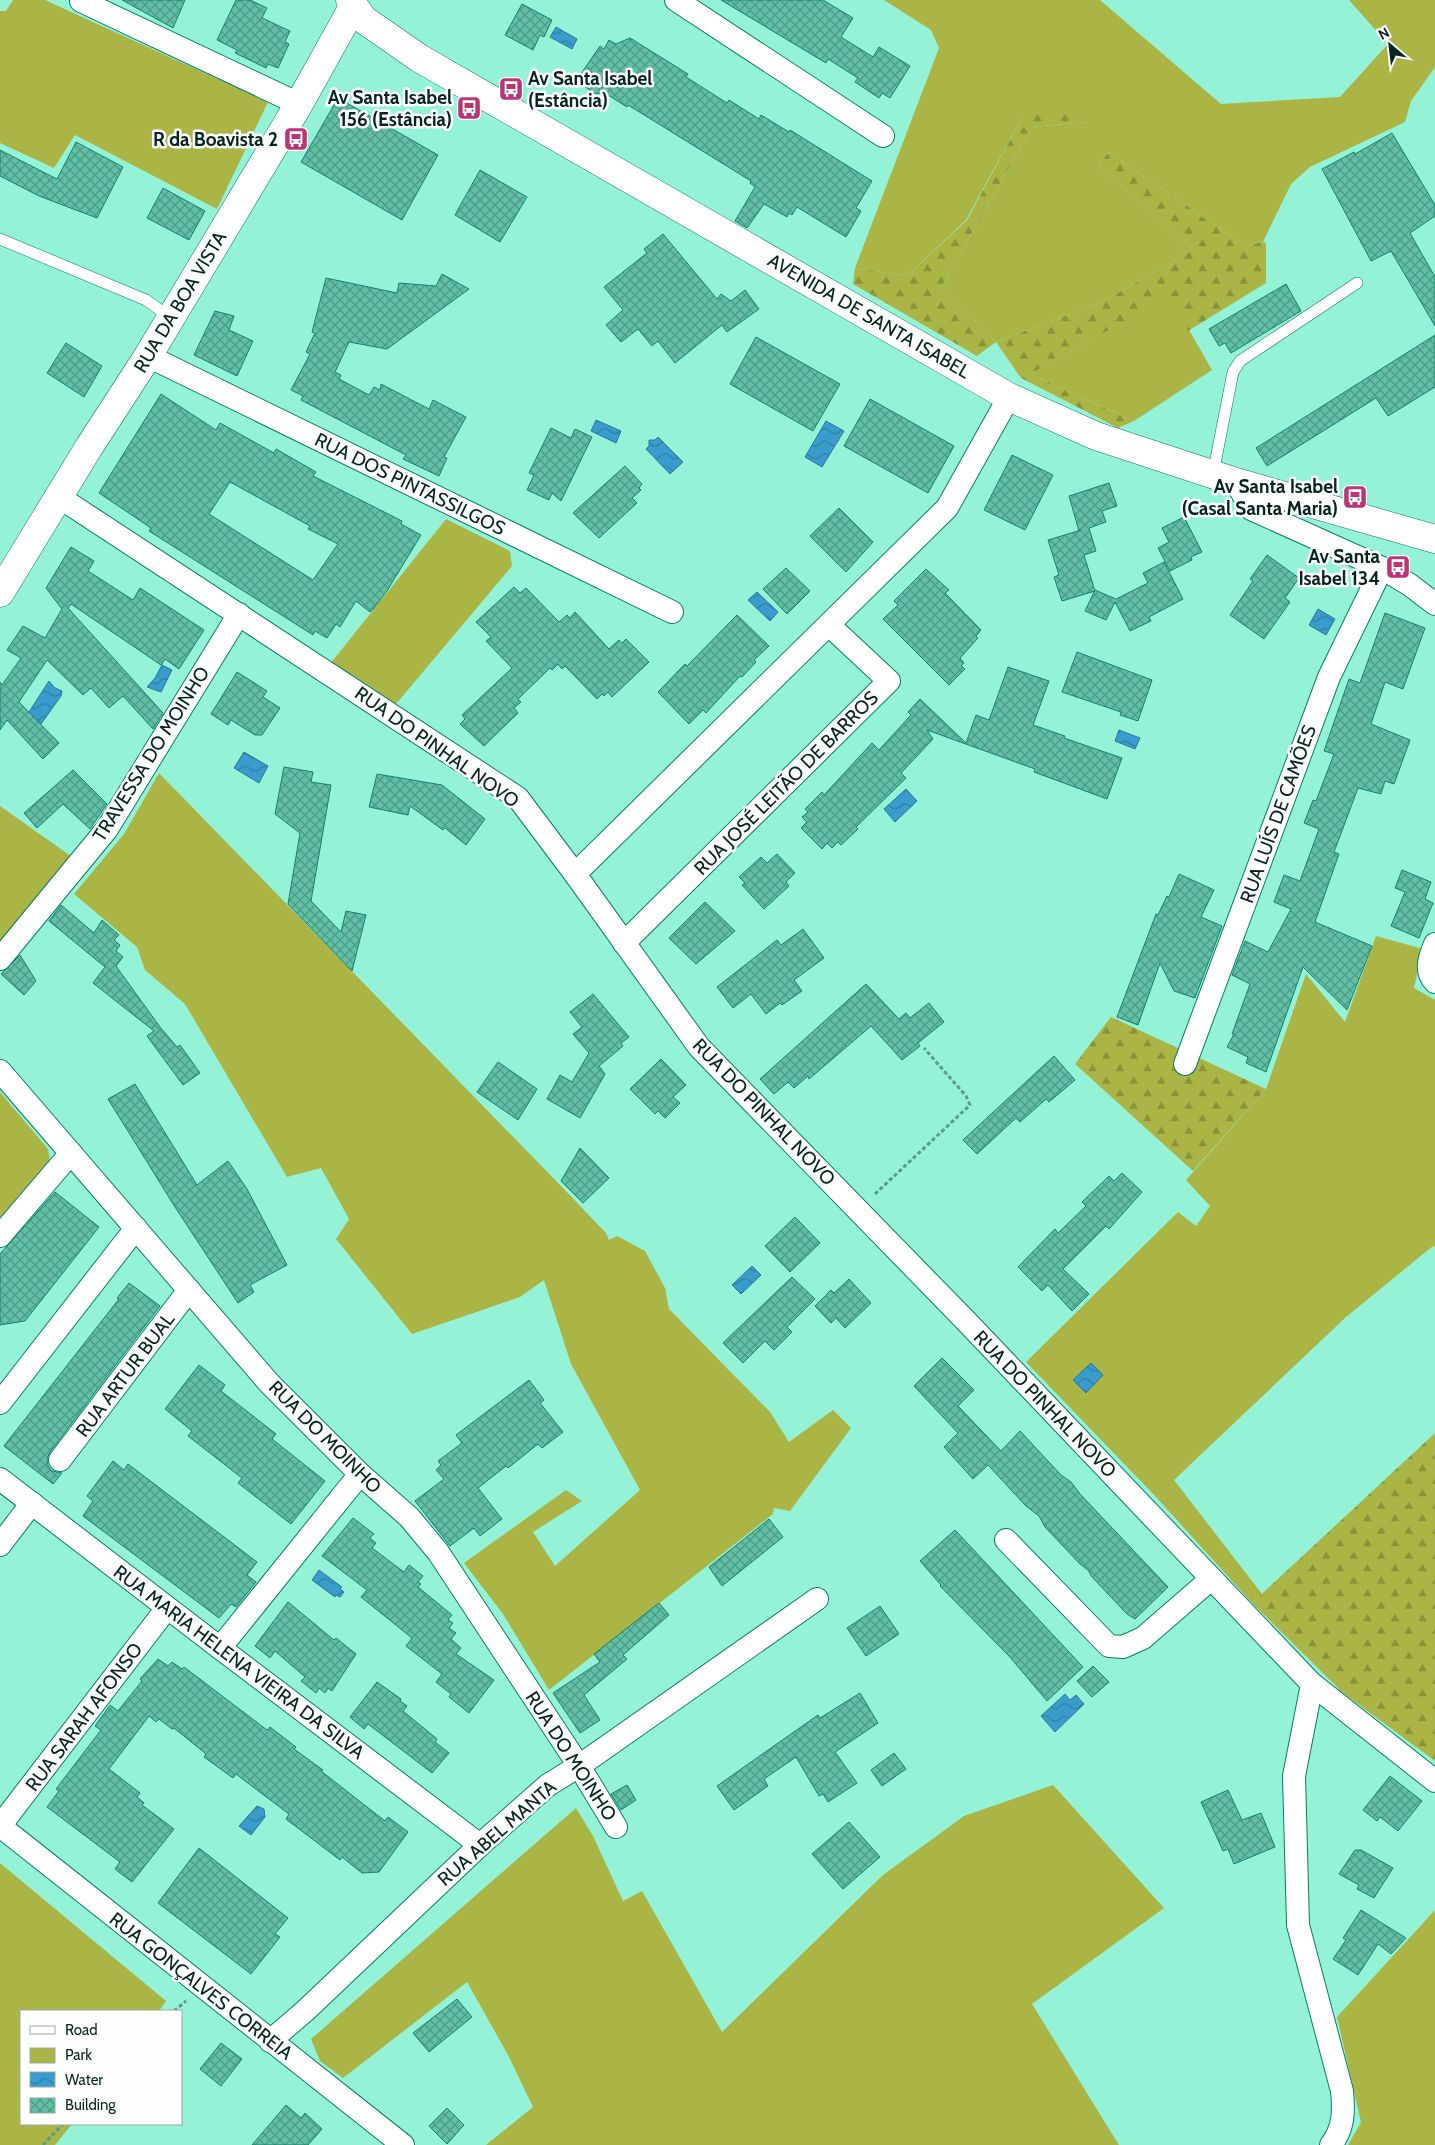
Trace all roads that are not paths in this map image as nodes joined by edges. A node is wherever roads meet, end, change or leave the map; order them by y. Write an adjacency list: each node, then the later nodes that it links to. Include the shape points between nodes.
1 (676, 0): 5 (street)
2 (81, 1): 4 (street)
3 (351, 4): 4 (street, RUA DA BOA VISTA); 10 (street, AVENIDA DE SANTA ISABEL, via 362,19 419,58)
4 (299, 104): 8 (street, RUA DA BOA VISTA)
5 (883, 136)
6 (0, 239): 8 (lane, via 146,300)
7 (1357, 284): 11 (lane, via 1240,361 1233,372)
8 (171, 318): 9 (street, RUA DA BOA VISTA)
9 (148, 356): 12 (street, RUA DA BOA VISTA); 17 (street, RUA DOS PINTASSILGOS)
10 (1009, 397): 11 (street, AVENIDA DE SANTA ISABEL, via 1096,436); 19 (street, via 947,508)
11 (1224, 478): 13 (street, AVENIDA DE SANTA ISABEL); 14 (street, via 1251,509)
12 (59, 497): 15 (street, RUA DA BOA VISTA); 18 (street, RUA DO PINHAL NOVO)
13 (1435, 539)
14 (1382, 568): 16 (street); 25 (street, RUA LUÍS DE CAMÕES, via 1329,677)
15 (0, 593)
16 (1435, 604)
17 (672, 612)
18 (240, 614): 20 (street, RUA DO PINHAL NOVO, via 518,798); 23 (street, TRAVESSA DO MOINHO, via 107,829)
19 (829, 625): 20 (street); 21 (street, RUA JOSÉ LEITÃO DE BARROS, via 890,681)
20 (575, 874): 21 (street, RUA DO PINHAL NOVO)
21 (624, 943): 38 (street, RUA DO PINHAL NOVO, via 699,1047)
22 (1435, 944): 24 (street, via 1428,962)
23 (0, 959)
24 (1435, 982)
25 (1185, 1064)
26 (0, 1071): 27 (street, RUA DO MOINHO)
27 (72, 1153): 28 (street, RUA DO MOINHO); 29 (street)
28 (136, 1228): 30 (street, RUA DO MOINHO); 31 (street)
29 (0, 1236)
30 (189, 1290): 32 (street, RUA ARTUR BUAL); 33 (street, RUA DO MOINHO, via 269,1383)
31 (0, 1403)
32 (60, 1460)
33 (360, 1474): 41 (street); 43 (street, RUA DO MOINHO, via 409,1516 438,1552)
34 (0, 1479): 35 (street, RUA MARIA HELENA VIEIRA DA SILVA)
35 (32, 1503): 37 (street); 40 (street, RUA MARIA HELENA VIEIRA DA SILVA)
36 (1006, 1540): 38 (street, via 1109,1646 1122,1647 1143,1638)
37 (0, 1544)
38 (1211, 1580): 42 (street, RUA DO PINHAL NOVO)
39 (817, 1599): 43 (street, RUA ABEL MANTA)
40 (167, 1608): 41 (street, RUA MARIA HELENA VIEIRA DA SILVA); 45 (street, RUA SARAH AFONSO)
41 (220, 1648): 47 (street, RUA MARIA HELENA VIEIRA DA SILVA)
42 (1312, 1684): 44 (street, RUA DO PINHAL NOVO); 50 (street, via 1294,1776 1298,1925 1342,2091 1342,2126)
43 (579, 1766): 46 (street, RUA DO MOINHO); 47 (street, RUA ABEL MANTA, via 548,1785)
44 (1435, 1781)
45 (0, 1826): 48 (street, RUA GONÇALVES CORREIA)
46 (616, 1827)
47 (480, 1845): 48 (street, RUA ABEL MANTA)
48 (270, 2041): 49 (street, RUA GONÇALVES CORREIA)
49 (403, 2145)
50 (1332, 2145)

